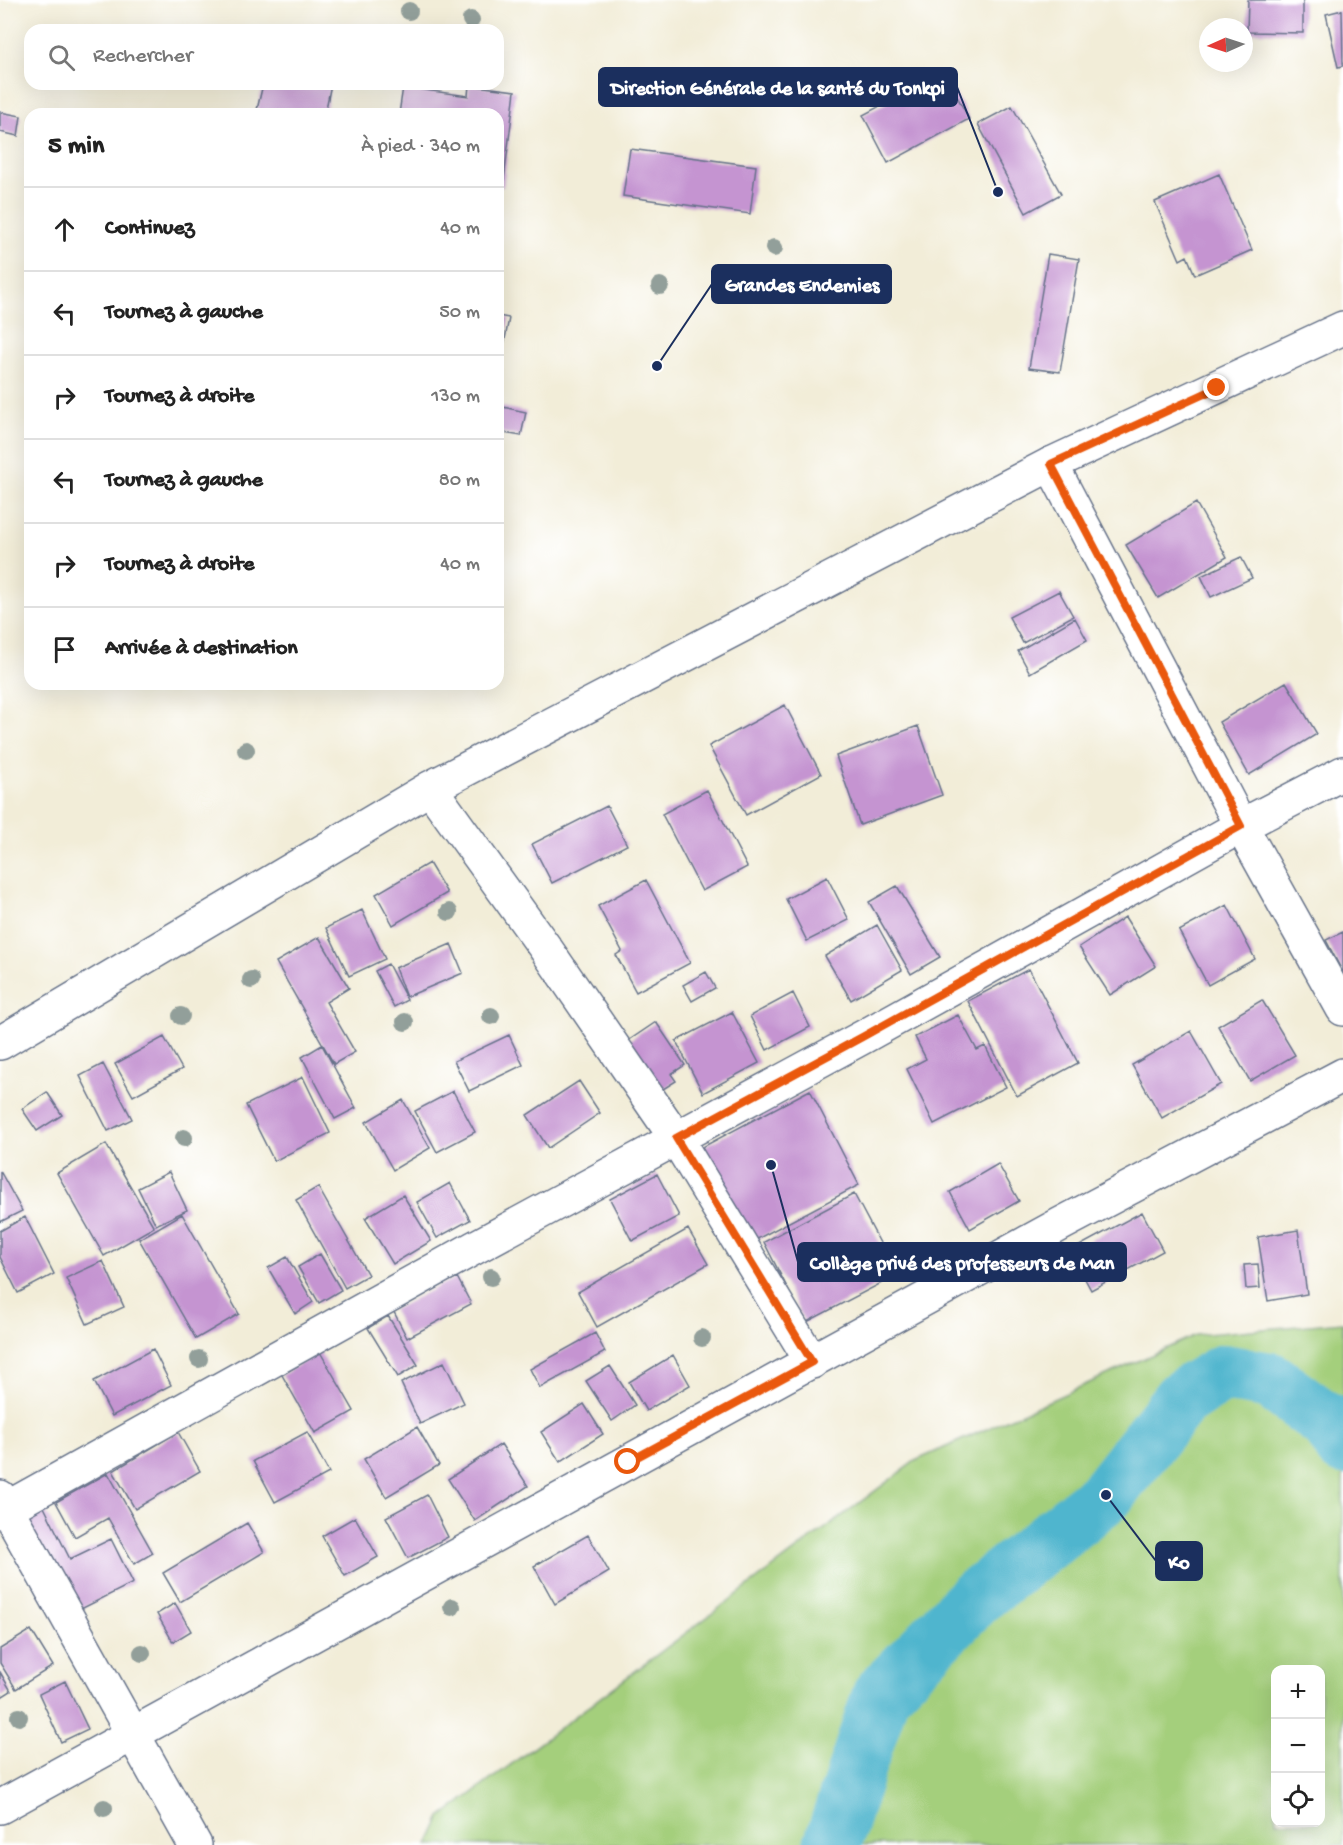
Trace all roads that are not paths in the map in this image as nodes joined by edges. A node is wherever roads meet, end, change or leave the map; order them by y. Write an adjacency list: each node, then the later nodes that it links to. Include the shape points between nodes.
1 (1343, 328): 2 (street)
2 (1051, 464): 4 (street); 5 (street)
3 (1343, 773): 5 (street)
4 (430, 788): 7 (street); 9 (street)
5 (1241, 826): 6 (street); 9 (street)
6 (1343, 1009)
7 (0, 1043)
8 (1343, 1075): 10 (street, via 1061,1224)
9 (676, 1138): 10 (street); 11 (street)
10 (812, 1362): 12 (street)
11 (2, 1506): 12 (street)
12 (133, 1734): 13 (street); 14 (street)
13 (0, 1807)
14 (195, 1845)

